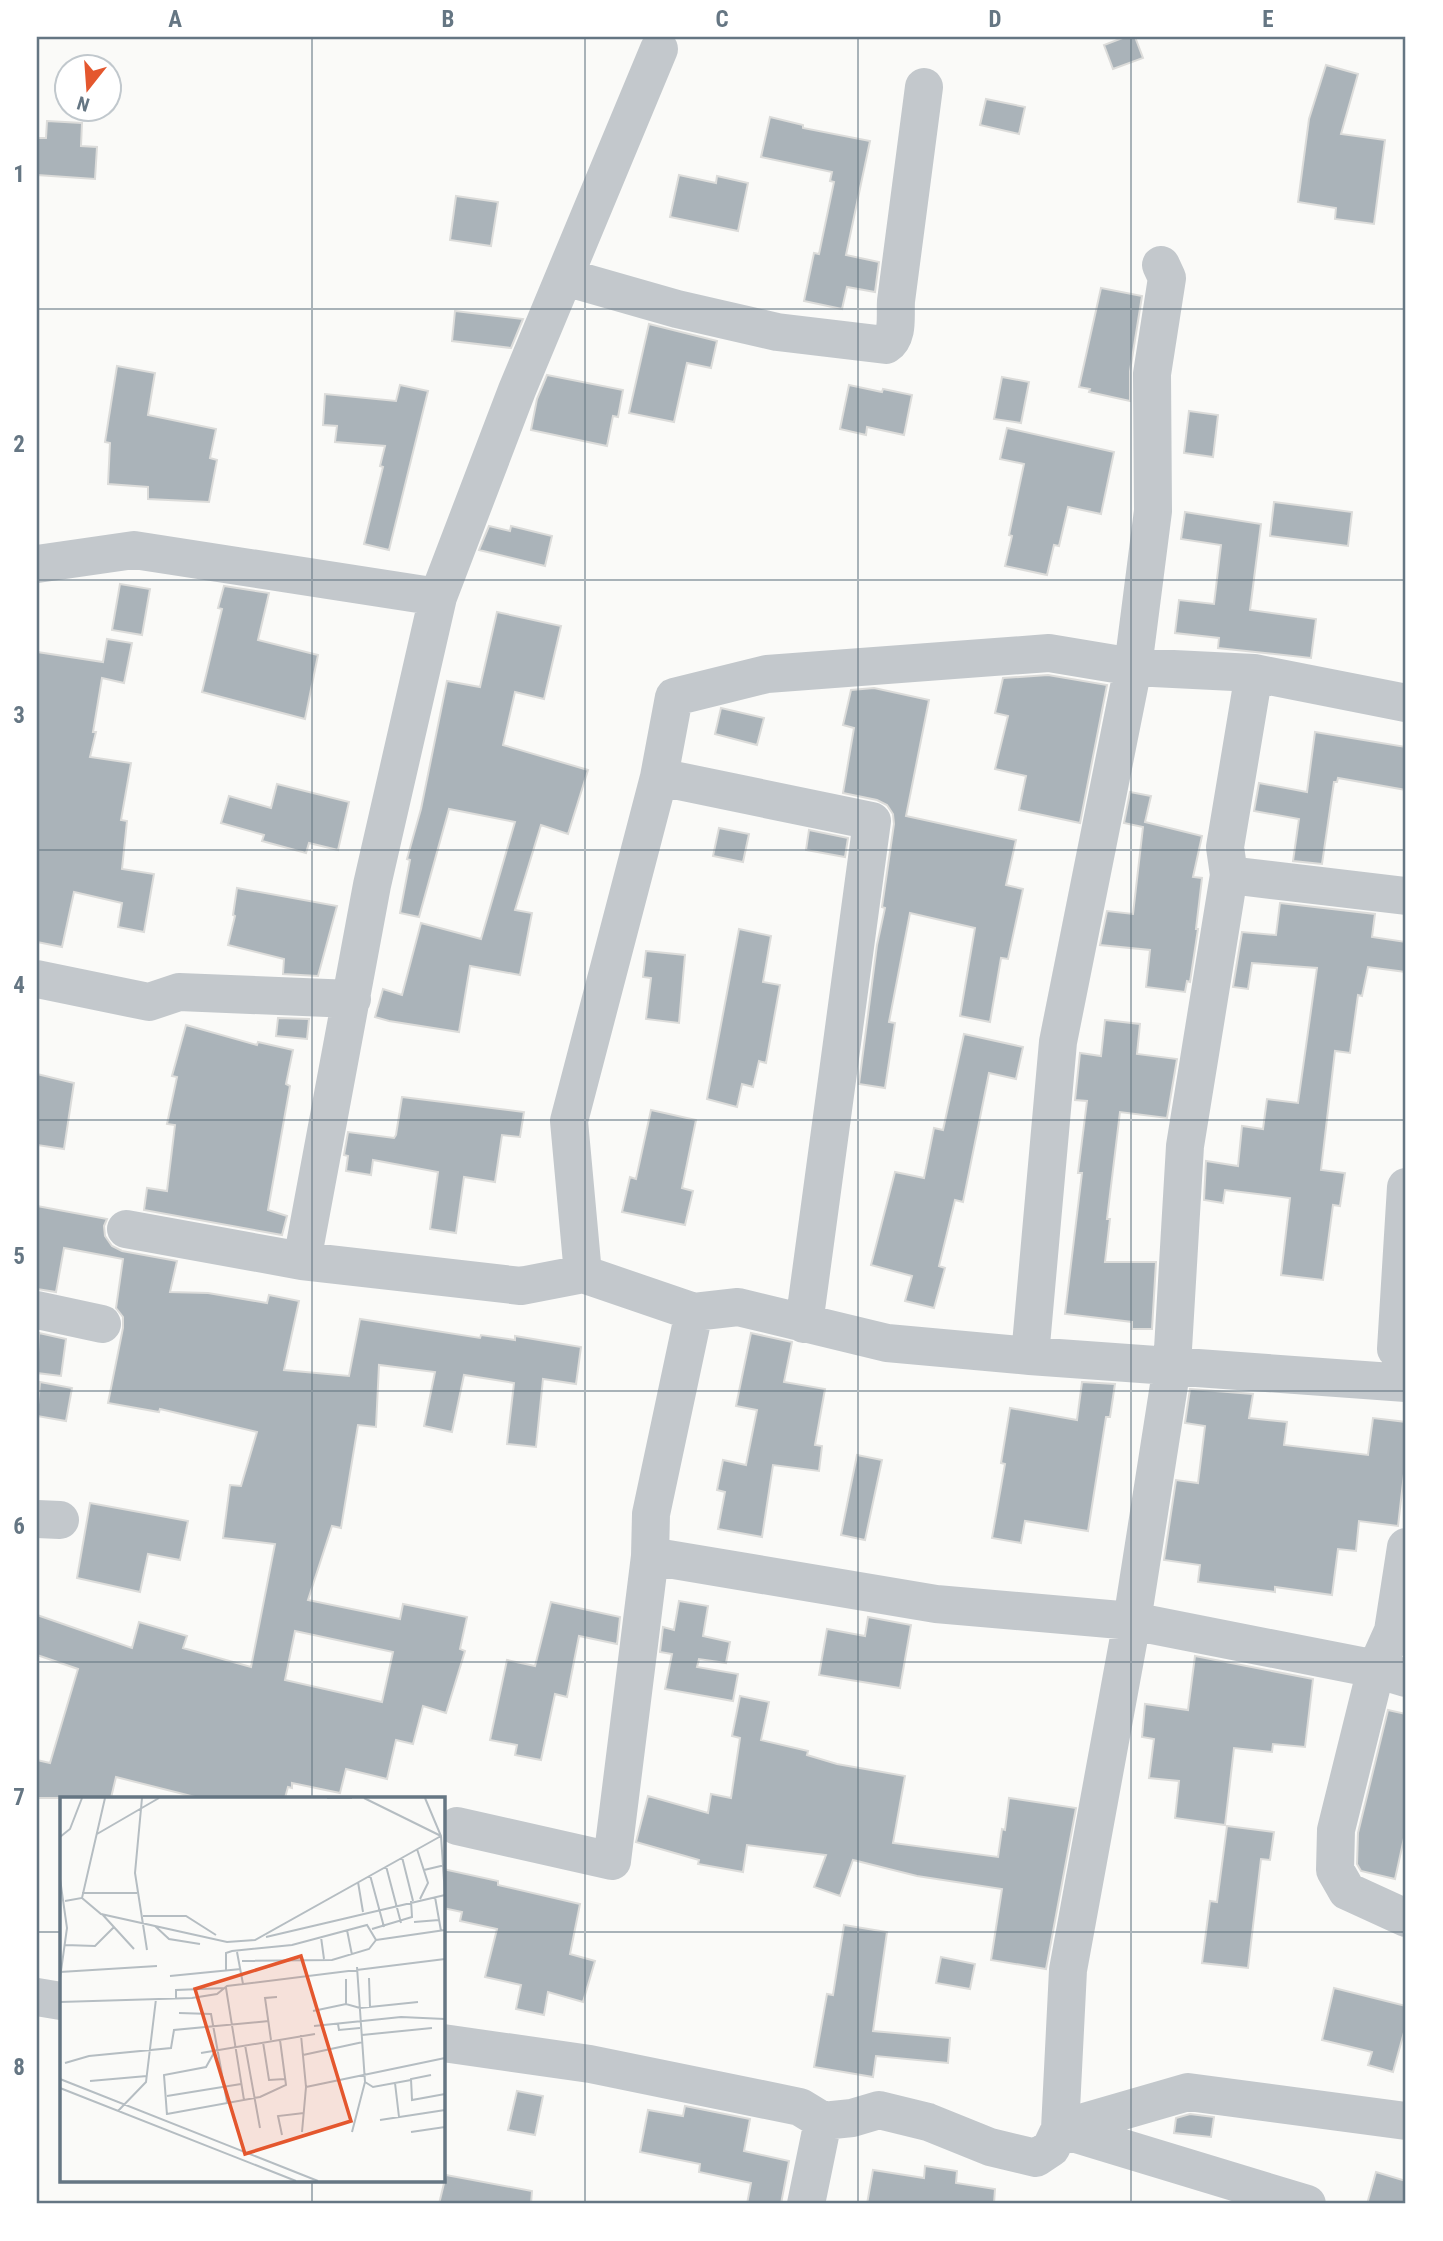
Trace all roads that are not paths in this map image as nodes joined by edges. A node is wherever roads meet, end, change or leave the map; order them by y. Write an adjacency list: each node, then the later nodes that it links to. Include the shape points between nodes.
1 (659, 49): 4 (street)
2 (923, 87): 4 (street, via 895,333 886,345 777,332)
3 (1161, 265): 7 (street, via 1167,278 1152,374 1153,511)
4 (565, 277): 6 (street)
5 (37, 564): 6 (street, via 134,550)
6 (438, 597): 14 (street, via 372,885)
7 (1133, 667): 8 (street); 10 (street, via 1049,653 767,674 674,697); 23 (street, via 1058,1042)
8 (1254, 673): 9 (street); 11 (street, via 1225,847)
9 (1406, 703)
10 (659, 777): 18 (street, via 569,1121); 22 (street, via 872,821)
11 (1229, 875): 12 (street); 25 (street, via 1185,1146)
12 (1406, 896)
13 (37, 979): 14 (street, via 149,1002 179,992)
14 (352, 999): 17 (street)
15 (1406, 1187): 24 (street, via 1396,1349)
16 (126, 1229): 17 (street)
17 (302, 1261): 18 (street, via 522,1286)
18 (583, 1274): 20 (street)
19 (37, 1310): 21 (street)
20 (694, 1311): 22 (street, via 738,1307); 28 (street, via 651,1514)
21 (102, 1324)
22 (804, 1324): 23 (street, via 887,1343)
23 (1030, 1356): 25 (street)
24 (1406, 1359)
25 (1172, 1366): 26 (street); 29 (street)
26 (1406, 1383)
27 (1406, 1547): 30 (street)
28 (650, 1556): 29 (street, via 936,1604); 31 (street, via 612,1861)
29 (1132, 1622): 30 (street); 38 (street, via 1068,1970)
30 (1391, 1674): 32 (street, via 1335,1830 1335,1870 1347,1891)
31 (457, 1826)
32 (1406, 1918)
33 (37, 1997): 34 (street)
34 (60, 2001)
35 (444, 2043): 36 (street, via 590,2064 800,2107)
36 (823, 2121): 38 (street, via 879,2110 1036,2158 1051,2148); 39 (street)
37 (1406, 2121): 38 (street, via 1188,2092)
38 (1060, 2129): 40 (street)
39 (806, 2204)
40 (1307, 2204)

